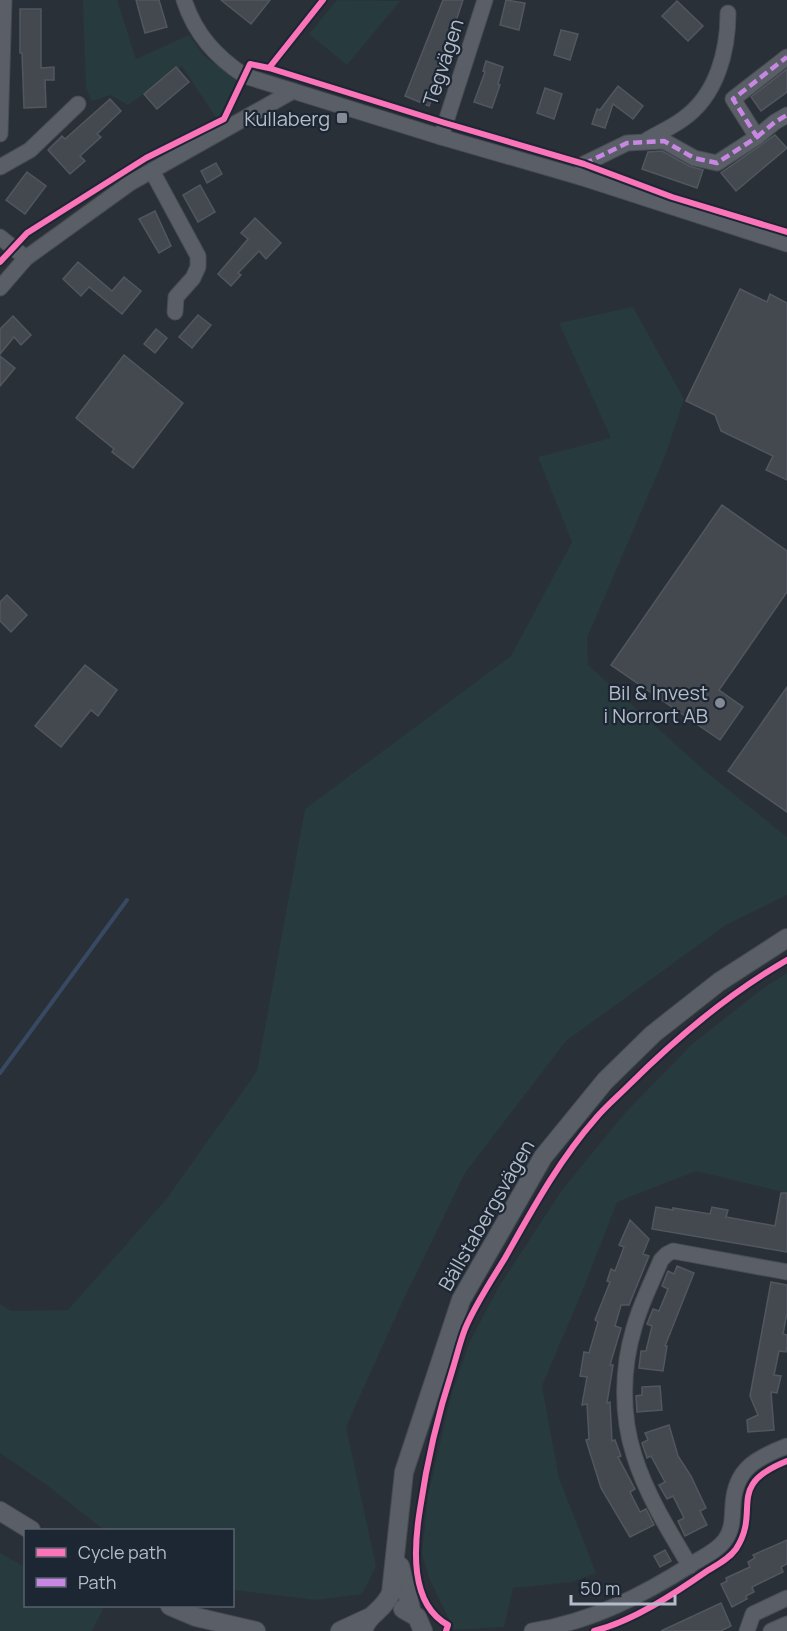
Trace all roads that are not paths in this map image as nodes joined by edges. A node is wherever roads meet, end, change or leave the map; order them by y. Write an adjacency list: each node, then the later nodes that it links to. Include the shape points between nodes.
1 (4, 0): 9 (street)
2 (184, 0): 6 (street, via 195,27 229,65 245,76)
3 (485, 0): 10 (street, Tegvägen)
4 (728, 13): 12 (street, via 728,33 718,75 702,100 686,118)
5 (787, 57): 11 (street, via 733,99)
6 (293, 91): 10 (street); 14 (street)
7 (78, 104): 13 (street, via 30,150)
8 (787, 116): 11 (street)
9 (0, 134)
10 (441, 137): 15 (street)
11 (757, 137): 12 (street, via 717,163 694,158 664,141)
12 (642, 142): 15 (street, via 627,143 584,164)
13 (0, 167)
14 (152, 171): 18 (street); 20 (street, via 198,256 193,278 176,297)
15 (580, 177): 17 (street)
16 (0, 237): 18 (street)
17 (787, 244)
18 (26, 258): 19 (street)
19 (0, 288)
20 (176, 312)
21 (787, 938): 26 (street, Bällstabergsvägen, via 719,982 653,1034 605,1081 543,1157 461,1300 404,1472)
22 (787, 1272): 27 (street, via 673,1251 661,1260 634,1327 627,1355 624,1402 634,1455)
23 (787, 1446): 27 (street, via 756,1460 741,1474 734,1488 733,1526 726,1539)
24 (0, 1511): 25 (street)
25 (29, 1529)
26 (397, 1542): 30 (street, Bällstabergsvägen, via 391,1593); 31 (street, Bällstabergsvägen, via 402,1579)
27 (690, 1566): 33 (street, via 607,1611)
28 (787, 1598): 37 (street, via 753,1614)
29 (174, 1607): 34 (street, via 196,1617)
30 (371, 1619): 31 (street, Bällstabergsvägen, via 402,1609); 35 (street)
31 (422, 1624)
32 (787, 1624): 38 (street)
33 (553, 1629): 36 (street)
34 (256, 1631)
35 (340, 1631)
36 (532, 1631)
37 (747, 1631)
38 (771, 1631)

